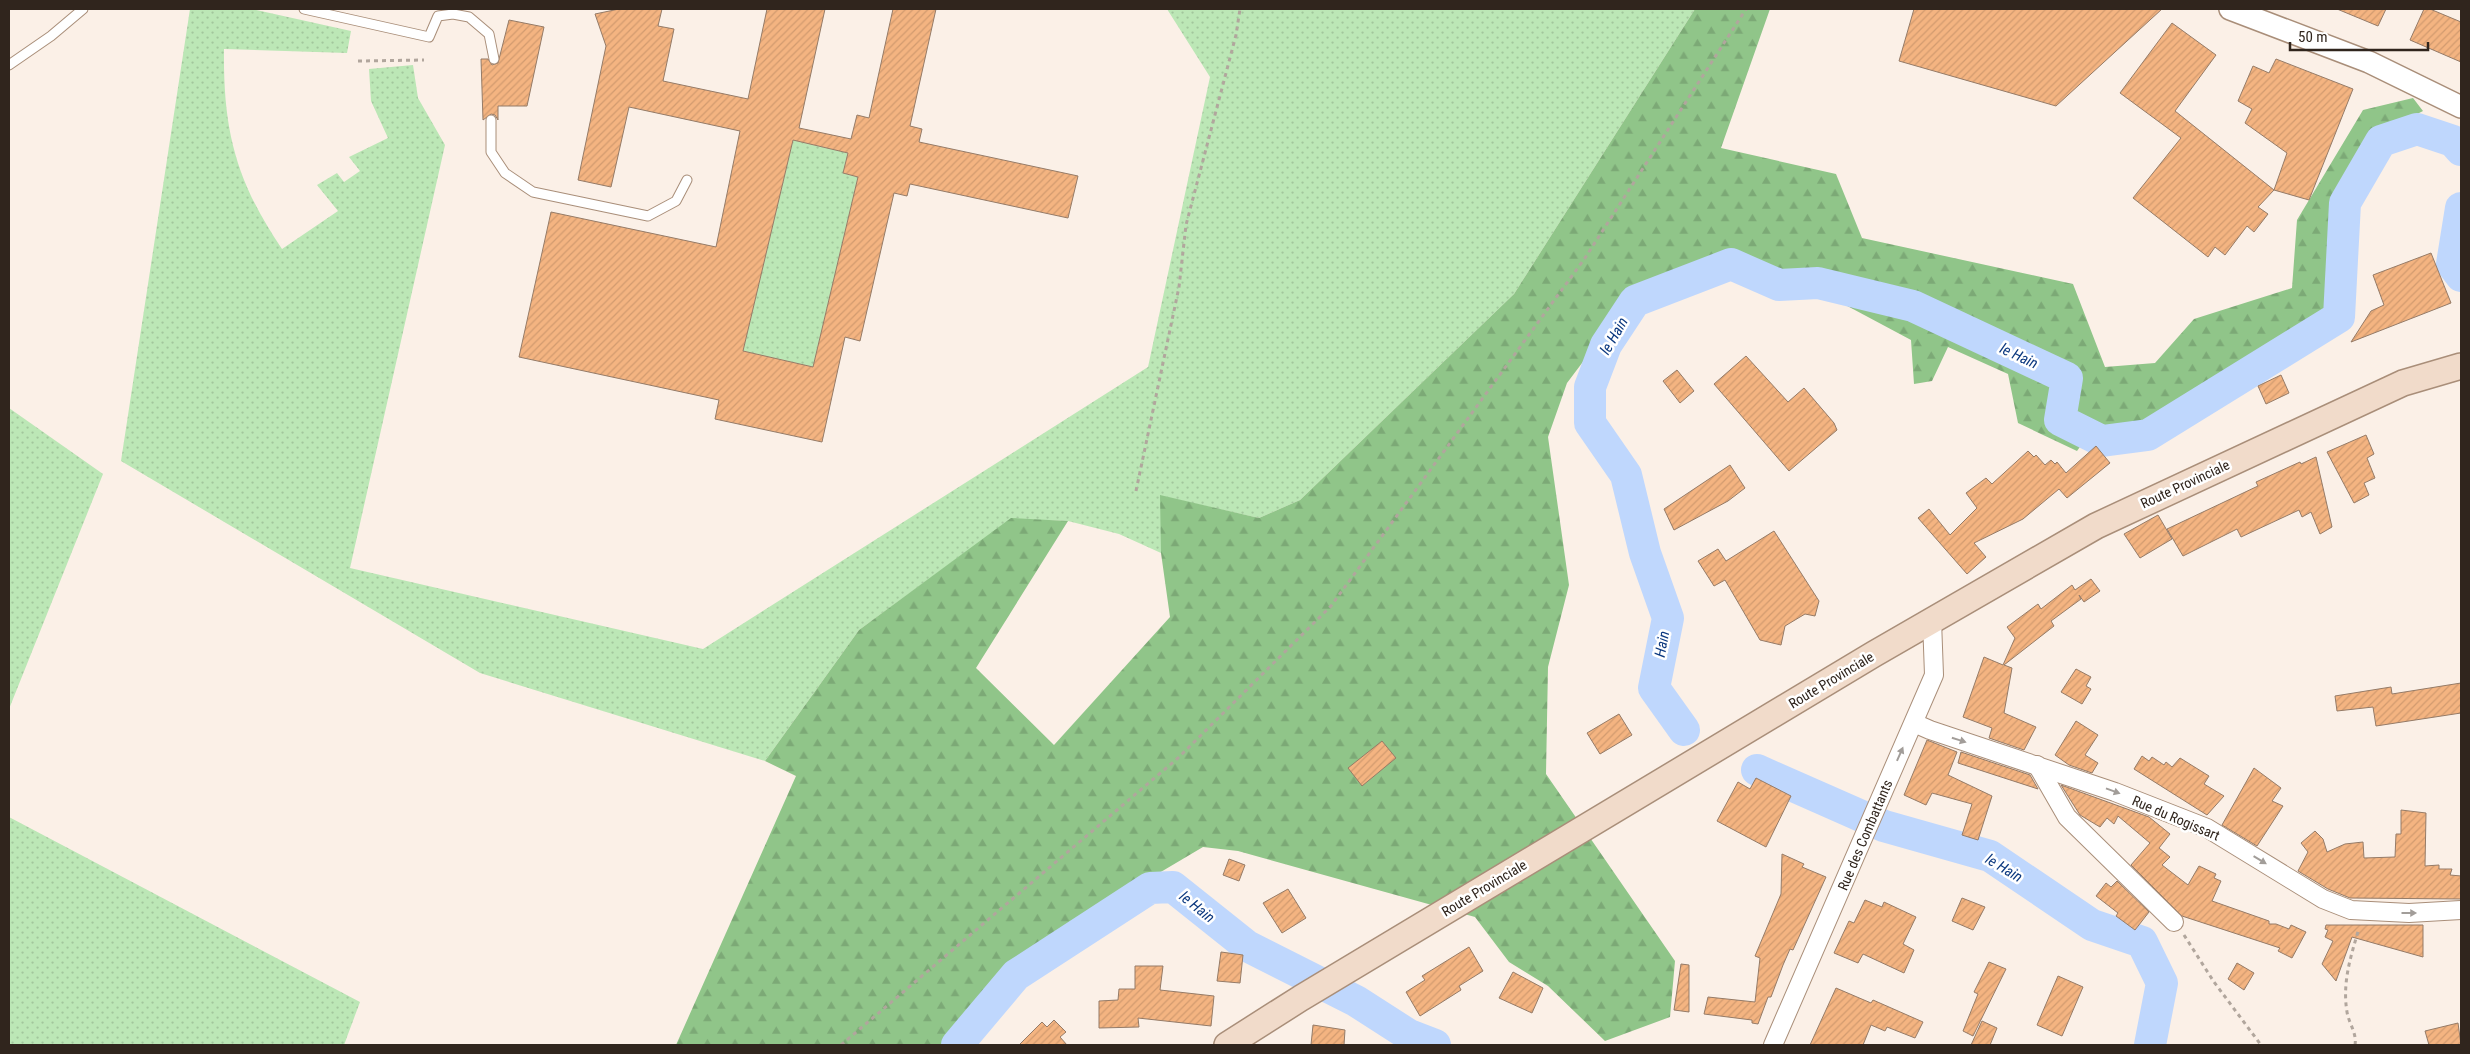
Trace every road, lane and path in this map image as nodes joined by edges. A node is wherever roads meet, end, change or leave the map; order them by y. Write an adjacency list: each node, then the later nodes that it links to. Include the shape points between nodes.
1 (82, 9): 9 (lane, via 51,36)
2 (304, 9): 6 (lane, via 429,37 438,16 470,17 489,34)
3 (1240, 9): 14 (path, via 1186,226 1179,287)
4 (1746, 9): 21 (path, via 1585,258 1331,606 1178,758)
5 (2230, 9): 10 (street, via 2369,62)
6 (494, 59)
7 (424, 60): 8 (path)
8 (358, 61)
9 (9, 65)
10 (2461, 107)
11 (491, 120): 12 (lane, via 491,152 505,173 533,192 648,216 676,201)
12 (687, 180)
13 (2461, 366): 15 (main road, Route Provinciale, via 2403,383 2096,526)
14 (1136, 491)
15 (1932, 620): 16 (street, Rue des Combattants, via 1934,674); 22 (main road, Route Provinciale)
16 (1914, 723): 17 (street, Rue du Rogissart, one-way to 17); 23 (street, Rue des Combattants, one-way to 16)
17 (2037, 765): 19 (street, Rue du Rogissart, one-way to 19, via 2206,828 2323,899); 20 (street, via 2067,817)
18 (2461, 910): 19 (street, Rue du Rogissart, one-way to 18)
19 (2363, 911): 25 (path, via 2345,977 2347,1013 2356,1038)
20 (2174, 922): 24 (path)
21 (840, 1045)
22 (1227, 1045)
23 (1773, 1045)
24 (2261, 1045)
25 (2355, 1045)

